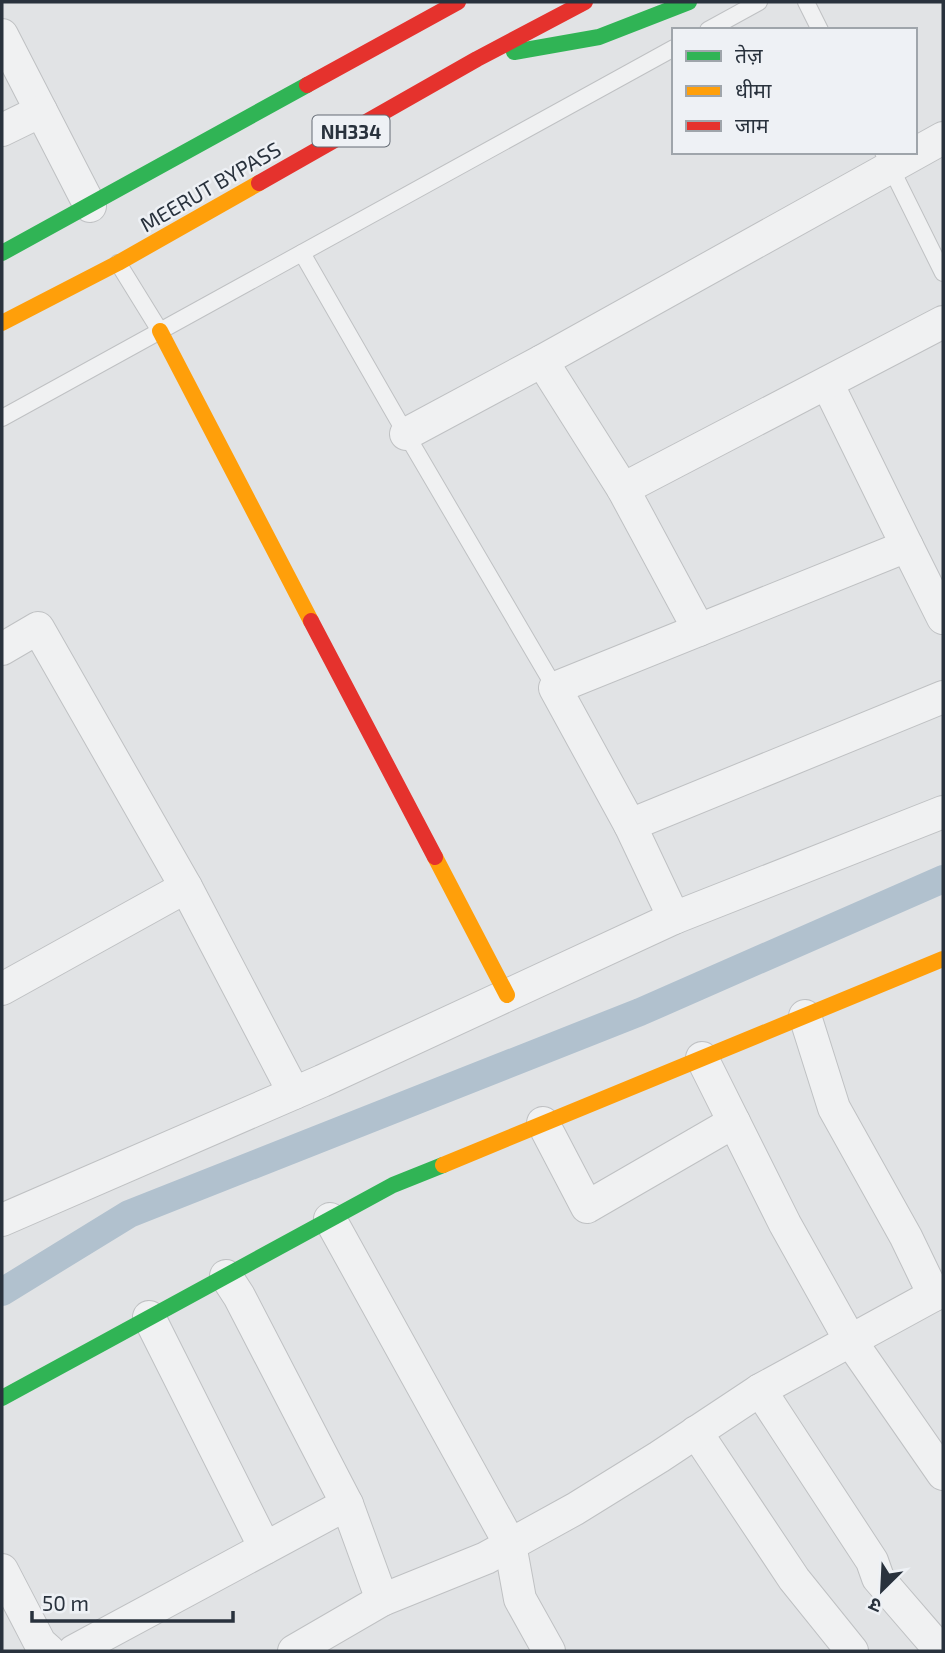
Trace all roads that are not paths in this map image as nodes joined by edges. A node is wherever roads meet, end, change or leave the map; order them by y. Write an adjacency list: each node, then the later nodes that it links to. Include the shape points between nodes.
1 (458, 2): 16 (main road, MEERUT BYPASS / NH334)
2 (585, 2): 10 (main road, MEERUT BYPASS / NH334)
3 (689, 2): 10 (main road, via 599,37)
4 (759, 2): 6 (lane)
5 (806, 2): 7 (lane)
6 (712, 28)
7 (820, 28)
8 (2, 35): 11 (street)
9 (672, 49): 18 (lane)
10 (477, 59): 19 (main road, MEERUT BYPASS / NH334)
11 (41, 111): 12 (street); 16 (street)
12 (2, 130)
13 (943, 138): 14 (street)
14 (917, 148)
15 (887, 160): 20 (lane); 24 (street)
16 (90, 206): 17 (main road, MEERUT BYPASS / NH334)
17 (2, 253)
18 (302, 253): 23 (lane); 27 (lane)
19 (118, 262): 22 (main road, MEERUT BYPASS / NH334); 23 (lane)
20 (943, 273)
21 (943, 322): 25 (street)
22 (2, 323)
23 (160, 331): 26 (lane); 41 (main road)
24 (542, 361): 27 (street); 28 (street)
25 (827, 383): 28 (street); 29 (street)
26 (2, 418)
27 (406, 434): 33 (lane)
28 (623, 489): 31 (street)
29 (906, 547): 30 (street); 31 (street)
30 (943, 618)
31 (699, 630): 33 (street)
32 (2, 649): 37 (street, via 38,628)
33 (555, 688): 36 (street)
34 (943, 697): 36 (street)
35 (943, 812): 38 (street)
36 (630, 825): 38 (street)
37 (186, 887): 40 (street); 44 (street)
38 (674, 918): 41 (street)
39 (943, 959): 42 (main road)
40 (2, 989)
41 (507, 995): 44 (street)
42 (805, 1016): 43 (main road); 50 (street, via 834,1108)
43 (702, 1058): 45 (street); 46 (main road)
44 (294, 1093): 48 (street)
45 (734, 1122): 46 (street, via 587,1207); 52 (street)
46 (543, 1123): 47 (main road, via 393,1185)
47 (330, 1219): 49 (main road); 58 (street)
48 (2, 1220)
49 (226, 1276): 51 (main road); 57 (street)
50 (939, 1292): 52 (street)
51 (149, 1317): 54 (main road); 59 (street)
52 (850, 1340): 53 (street); 56 (street)
53 (760, 1390): 55 (street); 67 (street, via 872,1561 878,1578)
54 (2, 1398)
55 (696, 1432): 58 (street); 66 (street, via 794,1579)
56 (943, 1474)
57 (346, 1504): 59 (street); 61 (street)
58 (510, 1545): 61 (street); 65 (street, via 520,1600)
59 (265, 1548): 63 (street)
60 (2, 1570): 62 (street, via 40,1643)
61 (382, 1600): 64 (street)
62 (49, 1651)
63 (74, 1651)
64 (294, 1651)
65 (549, 1651)
66 (852, 1651)
67 (941, 1651)

